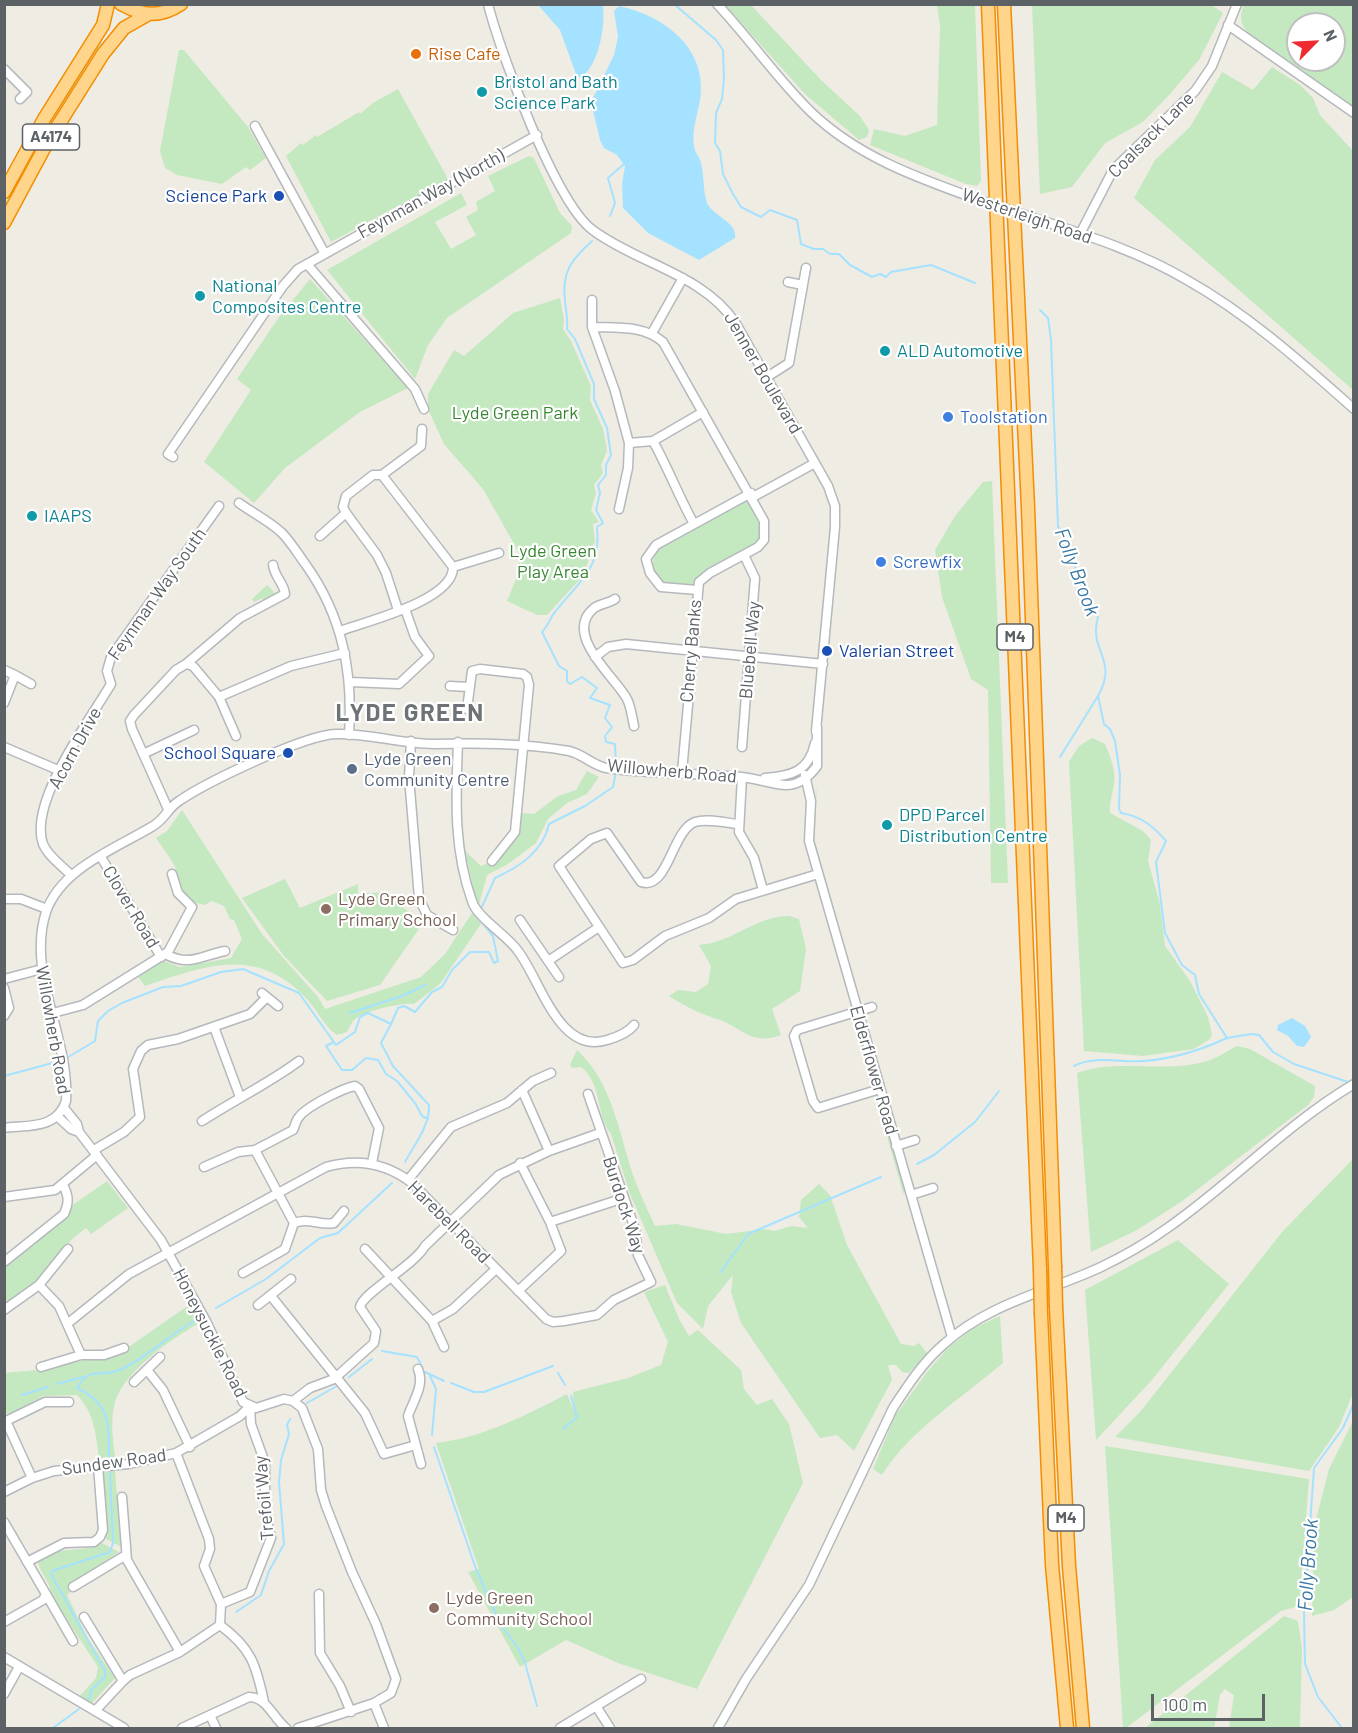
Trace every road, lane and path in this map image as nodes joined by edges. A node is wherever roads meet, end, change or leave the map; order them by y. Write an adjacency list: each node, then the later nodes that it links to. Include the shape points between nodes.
1 (108, 4): 16 (highway, A4174, via 103,25)
2 (121, 4): 9 (highway)
3 (181, 4): 9 (highway, A4174, via 165,13)
4 (488, 4): 15 (street, Jenner Boulevard, via 501,49)
5 (717, 4): 18 (street, Westerleigh Road, bridge, via 799,100 866,153 982,201)
6 (988, 4): 216 (highway, M4, bridge, via 1052,1565)
7 (1004, 4): 217 (highway, M4, bridge, via 1028,507 1056,1307 1068,1543)
8 (1237, 4): 10 (street, Coalsack Lane)
9 (147, 15): 17 (highway, A4174, via 124,28 103,54 47,143)
10 (1228, 25): 13 (street); 18 (street, Coalsack Lane, via 1212,66 1196,92 1113,170)
11 (4, 69): 12 (street, via 27,92)
12 (20, 99)
13 (1353, 113)
14 (255, 126): 19 (street)
15 (537, 135): 19 (street, Feynman Way (North)); 22 (street, Jenner Boulevard, via 565,195 590,228)
16 (4, 192)
17 (4, 223)
18 (1080, 234): 30 (street, Westerleigh Road, via 1161,266 1235,310 1283,346)
19 (325, 254): 20 (street, Feynman Way (North))
20 (307, 264): 29 (street, via 415,390); 35 (street, Feynman Way (North), via 283,286)
21 (806, 268): 24 (street)
22 (683, 278): 27 (street); 28 (street, Jenner Boulevard, via 727,310)
23 (788, 282): 24 (street)
24 (803, 285): 28 (street, via 789,363)
25 (592, 300): 26 (street)
26 (592, 327): 27 (street); 34 (street)
27 (652, 333): 31 (street, Cherry Banks, via 668,348)
28 (767, 377): 36 (street, Jenner Boulevard)
29 (424, 409)
30 (1353, 409)
31 (703, 412): 33 (street); 38 (street, Cherry Banks)
32 (422, 429): 37 (street, via 422,446)
33 (653, 441): 34 (street); 43 (street)
34 (629, 443): 41 (street)
35 (170, 456)
36 (815, 462): 38 (street); 58 (street, Jenner Boulevard, via 828,486 835,517)
37 (382, 475): 42 (street, via 373,475 346,496); 48 (street)
38 (752, 495): 43 (street); 46 (street, Cherry Banks, via 766,531 758,547)
39 (239, 503): 52 (street, via 286,539 319,585)
40 (219, 506): 63 (street, Feynman Way South, via 111,657 107,671)
41 (619, 508)
42 (346, 513): 44 (street); 51 (street, via 377,555)
43 (694, 524): 49 (street, via 656,545 646,565 661,587)
44 (320, 536)
45 (499, 553): 48 (street)
46 (744, 555): 49 (street, Cherry Banks, via 703,577); 56 (street, Bluebell Way, via 755,578)
47 (273, 565): 57 (street, via 285,594 240,618)
48 (453, 567): 51 (street, via 454,576 446,587)
49 (697, 590): 53 (street, Cherry Banks)
50 (615, 599): 55 (street, via 592,609 586,621 588,643)
51 (401, 609): 52 (street); 61 (street, via 429,656 399,684)
52 (340, 631): 54 (street)
53 (692, 651): 55 (street, via 617,644); 56 (street); 80 (street, Cherry Banks)
54 (345, 653): 61 (street); 66 (street, via 291,666)
55 (595, 657): 69 (street, via 628,700)
56 (750, 657): 58 (street); 77 (street, Bluebell Way)
57 (186, 664): 66 (street, via 193,666); 78 (street, via 130,721)
58 (823, 664): 81 (street, Jenner Boulevard, via 813,752)
59 (4, 670): 60 (street)
60 (15, 675): 62 (street); 67 (street)
61 (350, 682): 71 (street)
62 (31, 684)
63 (111, 684): 79 (street, Acorn Drive)
64 (450, 686): 65 (street)
65 (469, 687): 68 (street); 75 (street, via 472,671 476,669 527,676)
66 (219, 697): 72 (street)
67 (4, 703)
68 (467, 709)
69 (634, 726)
70 (194, 730): 78 (street)
71 (349, 735): 73 (street, Willowherb Road); 85 (street, Willowherb Road, via 325,736 267,756)
72 (236, 736)
73 (411, 741): 74 (street, Willowherb Road); 99 (street, via 409,777 419,898 427,915)
74 (458, 742): 75 (street, Willowherb Road); 112 (street, via 456,837 472,901 518,951 573,1037 600,1042 622,1035)
75 (522, 746): 80 (street, Willowherb Road, via 577,753 605,767); 88 (street, via 515,832)
76 (4, 747): 79 (street)
77 (742, 747)
78 (143, 754): 85 (street)
79 (58, 770): 91 (street, Acorn Drive, via 40,831 45,848)
80 (682, 772): 82 (street, Willowherb Road)
81 (804, 773): 83 (street); 84 (street, Elderflower Road)
82 (742, 777): 83 (street, Willowherb Road, via 783,784); 86 (street)
83 (795, 778): 84 (street)
84 (811, 801): 90 (street, Elderflower Road, via 808,831)
85 (168, 809): 87 (street, Willowherb Road, via 158,824)
86 (738, 824): 92 (street); 98 (street, via 701,821 691,825 658,879 651,883 641,882 609,834 604,832 579,848 559,866)
87 (101, 857): 91 (street, Willowherb Road); 101 (street, Clover Road)
88 (492, 861)
89 (172, 874): 94 (street, via 178,893)
90 (818, 874): 92 (street); 109 (street, Elderflower Road)
91 (71, 875): 96 (street, Willowherb Road)
92 (763, 890): 98 (street, via 736,899 709,918 665,936 628,962 621,962)
93 (4, 898): 96 (street, via 21,899)
94 (192, 907): 95 (street); 101 (street, via 174,945)
95 (202, 907)
96 (47, 909): 103 (street, Willowherb Road, via 42,926)
97 (520, 920): 102 (street)
98 (599, 927): 102 (street)
99 (453, 930)
100 (225, 951): 101 (street, via 192,961)
101 (163, 955): 110 (street, via 82,1005)
102 (548, 961): 104 (street)
103 (42, 969): 105 (street); 110 (street, Willowherb Road)
104 (560, 977)
105 (4, 979)
106 (4, 988): 111 (street, via 9,1008)
107 (278, 1006): 113 (street, via 264,995 250,1014)
108 (872, 1007): 109 (street)
109 (858, 1011): 117 (street, Elderflower Road); 117 (street, via 797,1030 794,1036 818,1108)
110 (53, 1013): 121 (street, Willowherb Road, via 67,1092)
111 (4, 1016)
112 (634, 1025)
113 (214, 1028): 120 (street); 131 (street, via 148,1045 141,1052 133,1069 140,1117)
114 (299, 1061): 120 (street, via 271,1082)
115 (551, 1073): 118 (street)
116 (1350, 1086): 162 (street, via 1290,1127 1194,1208 1140,1246 1099,1268 985,1314)
117 (880, 1089): 128 (street, Elderflower Road)
118 (522, 1090): 130 (street); 135 (street, via 507,1103 451,1127)
119 (588, 1094): 126 (street, Burdock Way)
120 (240, 1097): 123 (street)
121 (64, 1108): 122 (street, Willowherb Road); 125 (street, Honeysuckle Road)
122 (57, 1116): 124 (street, Willowherb Road, via 36,1126); 125 (street, Honeysuckle Road)
123 (201, 1121)
124 (4, 1128)
125 (79, 1132): 131 (street, Honeysuckle Road)
126 (600, 1133): 130 (street); 141 (street, Burdock Way)
127 (915, 1140): 128 (street)
128 (896, 1146): 139 (street, Elderflower Road)
129 (255, 1150): 132 (street, via 294,1130 299,1117 308,1110 355,1086 380,1128); 134 (street, via 238,1152); 138 (street)
130 (549, 1151): 133 (street)
131 (96, 1153): 136 (street); 148 (street, Honeysuckle Road)
132 (372, 1163): 135 (street, Harebell Road); 138 (street, Harebell Road, via 343,1162 326,1167)
133 (520, 1163): 143 (street, via 499,1175); 144 (street)
134 (204, 1167)
135 (408, 1180): 143 (street, Harebell Road)
136 (63, 1185): 140 (street, via 55,1190); 149 (street, via 68,1194 64,1214)
137 (933, 1188): 139 (street)
138 (276, 1192): 145 (street); 148 (street, Harebell Road)
139 (910, 1195): 162 (street, Elderflower Road)
140 (4, 1197)
141 (624, 1198): 144 (street); 154 (street, Burdock Way, via 635,1229 638,1255)
142 (344, 1211): 145 (street, via 338,1221 329,1224 314,1220)
143 (450, 1222): 150 (street, Harebell Road); 153 (street)
144 (550, 1222): 156 (street, via 561,1251)
145 (294, 1223): 151 (street, via 285,1249)
146 (68, 1249): 155 (street)
147 (365, 1249): 153 (street)
148 (169, 1253): 161 (street, Harebell Road, via 118,1281); 174 (street, Honeysuckle Road, via 207,1323 238,1395)
149 (4, 1262)
150 (496, 1269): 156 (street, Harebell Road); 160 (street, via 453,1309)
151 (243, 1273)
152 (291, 1279): 157 (street)
153 (392, 1279): 160 (street); 170 (street, via 360,1304 376,1331 374,1343)
154 (651, 1282): 156 (street, Harebell Road, via 614,1300 597,1315 553,1322)
155 (39, 1285): 159 (street); 161 (street, via 59,1306)
156 (518, 1291)
157 (271, 1296): 158 (street); 170 (street)
158 (258, 1305)
159 (4, 1310)
160 (432, 1321): 163 (street)
161 (68, 1323): 165 (street)
162 (952, 1337): 215 (street, via 924,1364 894,1408 809,1585 746,1678)
163 (444, 1347)
164 (124, 1348): 165 (street, via 104,1355)
165 (81, 1355): 167 (street)
166 (160, 1357): 169 (street)
167 (41, 1367)
168 (418, 1369): 176 (street, via 421,1377 408,1416)
169 (147, 1370): 171 (street); 177 (street, via 163,1390)
170 (337, 1376): 172 (street); 176 (street, via 365,1413 384,1454)
171 (134, 1382)
172 (293, 1401): 174 (street, Honeysuckle Road, via 262,1408); 202 (street, via 302,1408 316,1442 326,1506 394,1668 395,1687)
173 (69, 1402): 175 (street, via 45,1402)
174 (250, 1406): 177 (street, Sundew Road); 190 (street, Trefoil Way, via 251,1424 265,1463 265,1512 270,1543 250,1592)
175 (5, 1421): 181 (street)
176 (416, 1445): 179 (street)
177 (190, 1447): 178 (street, Sundew Road)
178 (176, 1454): 180 (street, Sundew Road); 190 (street, via 209,1539 204,1566)
179 (420, 1464)
180 (98, 1466): 181 (street, Sundew Road); 186 (street, via 103,1530 100,1537 94,1542 64,1543)
181 (32, 1478): 182 (street, Sundew Road)
182 (4, 1492)
183 (122, 1497): 185 (street)
184 (4, 1522): 186 (street)
185 (126, 1555): 187 (street); 195 (street)
186 (27, 1562): 188 (street)
187 (73, 1587)
188 (46, 1594): 192 (street, via 43,1600); 194 (street)
189 (319, 1594): 205 (street, via 320,1653)
190 (220, 1604): 193 (street)
191 (84, 1617): 199 (street)
192 (4, 1622)
193 (220, 1625): 195 (street); 201 (street, via 242,1641 253,1661)
194 (73, 1641)
195 (180, 1652): 199 (street)
196 (4, 1657): 197 (street)
197 (19, 1667): 200 (street); 204 (street)
198 (641, 1678): 203 (street)
199 (123, 1682): 204 (street)
200 (4, 1694)
201 (264, 1702): 206 (street, via 249,1697); 210 (street)
202 (374, 1703): 205 (street); 212 (street)
203 (596, 1706): 213 (street); 214 (street)
204 (94, 1711): 207 (street)
205 (351, 1712): 211 (street)
206 (210, 1715): 208 (street); 209 (street)
207 (124, 1728)
208 (182, 1728)
209 (216, 1728)
210 (286, 1728)
211 (298, 1728)
212 (384, 1728)
213 (560, 1728)
214 (610, 1728)
215 (718, 1728)
216 (1067, 1728)
217 (1083, 1728)

